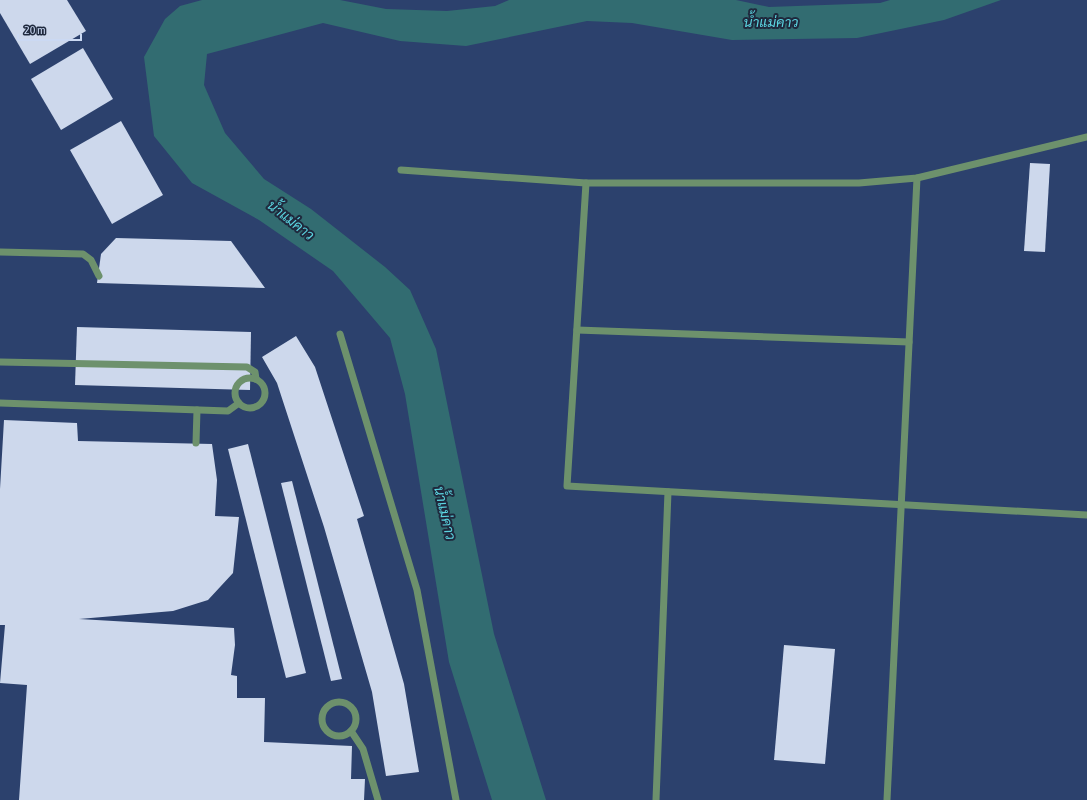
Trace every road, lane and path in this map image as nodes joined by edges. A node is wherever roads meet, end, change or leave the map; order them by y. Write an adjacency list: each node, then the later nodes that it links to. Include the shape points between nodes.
1 (1087, 137): 3 (street)
2 (401, 170): 4 (street)
3 (917, 178): 4 (street, via 859,183); 9 (street)
4 (586, 184): 7 (street)
5 (0, 252): 6 (street, via 83,254 91,260)
6 (99, 276)
7 (577, 330): 9 (street); 16 (street, via 567,486)
8 (340, 334): 21 (street, via 417,590)
9 (909, 342): 17 (street)
10 (0, 362): 11 (street, via 247,367 255,372)
11 (256, 379): 13 (street, via 246,379 238,385 236,394); 13 (street, via 265,390 264,399 252,408)
12 (0, 403): 14 (street)
13 (239, 403): 14 (street, via 228,411)
14 (197, 410): 15 (street)
15 (196, 444)
16 (668, 492): 17 (street); 22 (street)
17 (901, 505): 18 (street); 23 (street)
18 (1087, 515)
19 (351, 731): 19 (street, via 346,735 337,736 324,728 322,715 329,704 340,701 352,707 356,721); 20 (street, via 363,749)
20 (378, 800)
21 (456, 800)
22 (656, 800)
23 (887, 800)

